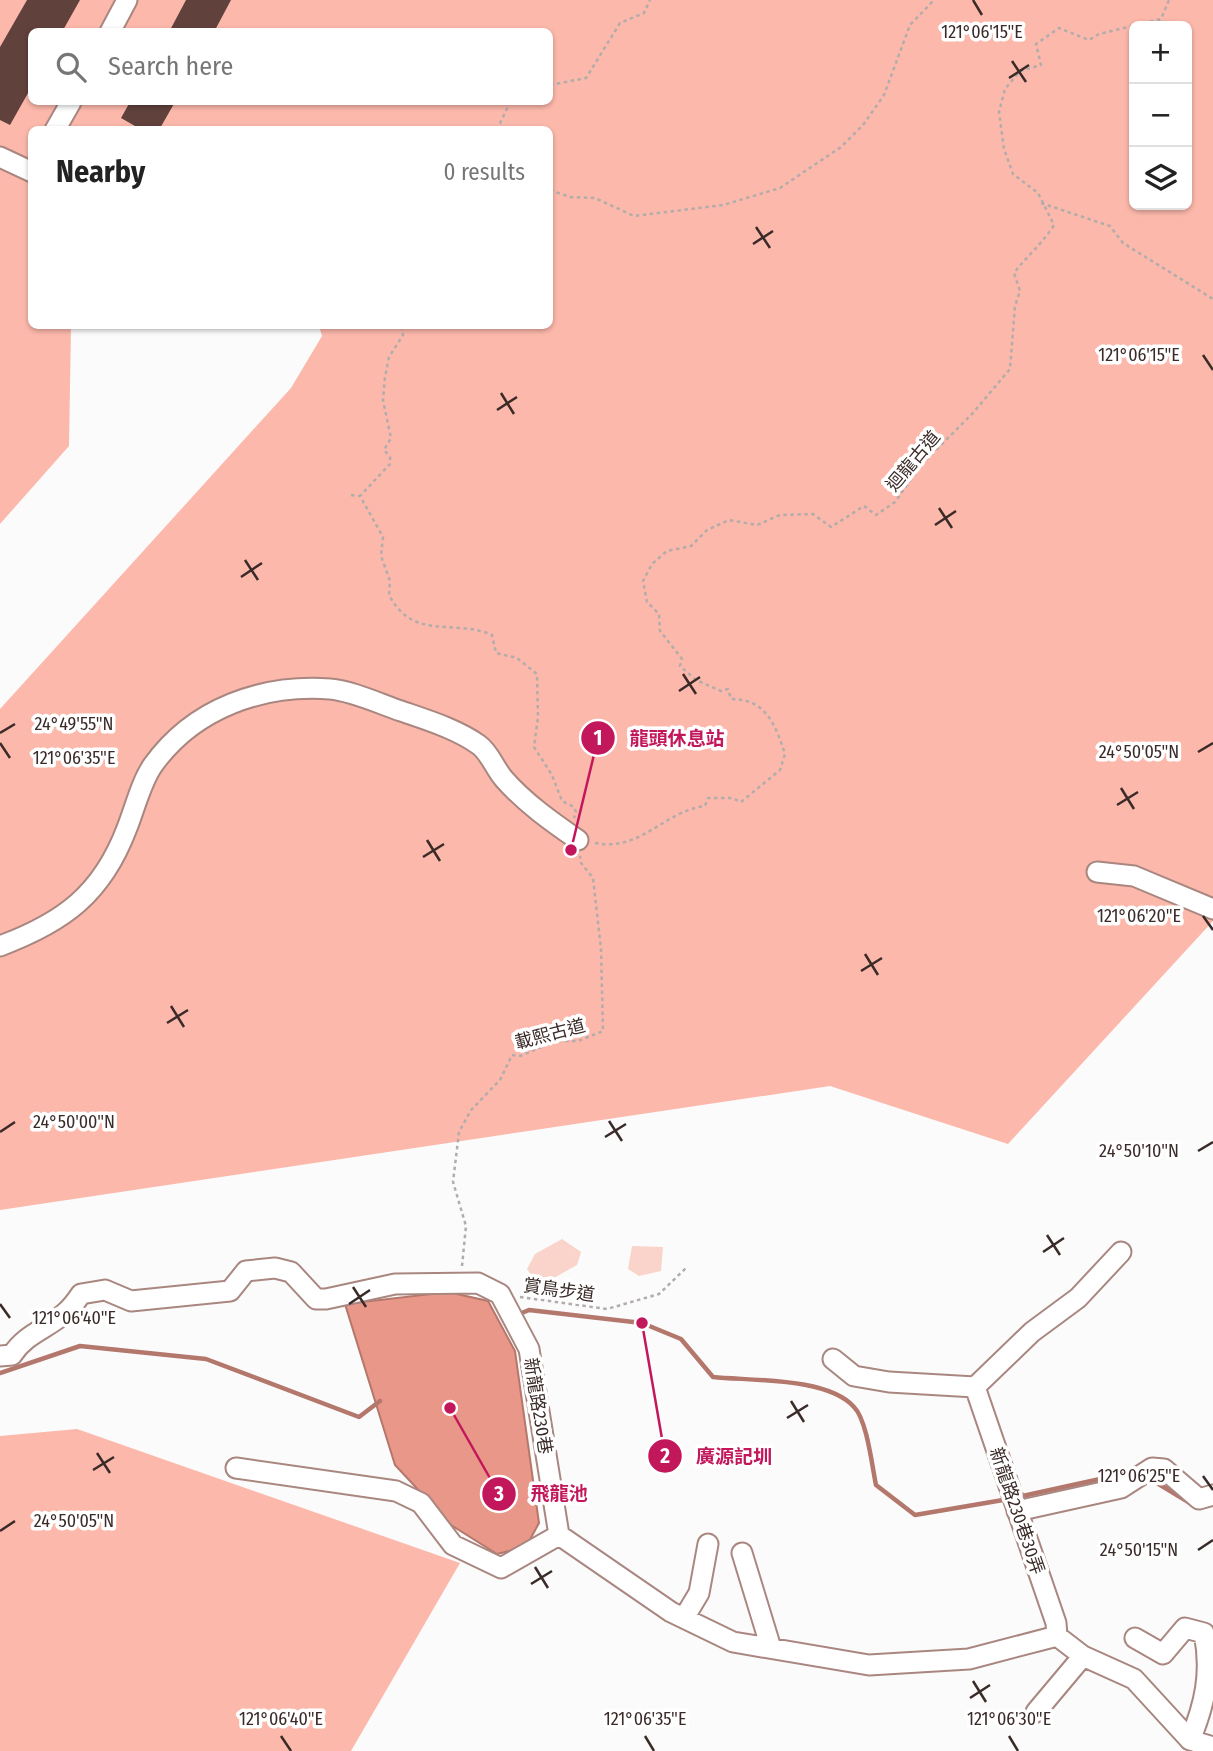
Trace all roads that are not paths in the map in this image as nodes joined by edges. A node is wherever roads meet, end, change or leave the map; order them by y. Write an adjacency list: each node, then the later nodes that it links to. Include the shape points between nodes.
1 (127, 0): 2 (lane)
2 (112, 28)
3 (69, 105): 4 (lane)
4 (57, 126)
5 (0, 157): 6 (lane)
6 (28, 170)
7 (578, 840): 10 (lane, via 504,779 481,746 434,722 333,689 276,690 224,705 182,731 152,767 116,857 97,884 68,914)
8 (1097, 872): 9 (lane, via 1134,876)
9 (1213, 909)
10 (0, 946)
11 (1121, 1252): 14 (lane, via 1078,1298 1032,1332)
12 (0, 1356): 18 (lane, 新龍路230巷, via 12,1355 19,1344 66,1312 81,1294 105,1290 131,1301 230,1291 246,1271 275,1268 291,1272 316,1299 326,1300 395,1284 478,1283 509,1310 529,1349)
13 (833, 1359): 14 (lane, via 854,1376)
14 (975, 1387): 17 (lane, 新龍路230巷30弄)
15 (236, 1468): 18 (lane, via 396,1491 421,1503 453,1545 501,1568)
16 (1213, 1495): 17 (lane, via 1199,1499 1164,1469 1152,1468 1121,1488)
17 (1013, 1501): 22 (lane, 新龍路230巷30弄)
18 (559, 1535): 21 (lane)
19 (708, 1544): 21 (lane, via 699,1593)
20 (742, 1553): 24 (lane)
21 (684, 1618): 24 (lane, via 733,1642)
22 (1057, 1636): 24 (lane, via 969,1659 869,1665); 25 (lane)
23 (1135, 1638): 27 (lane, via 1163,1654 1185,1628 1203,1633 1208,1656 1204,1705)
24 (771, 1648)
25 (1083, 1656): 26 (lane); 27 (lane, via 1134,1679)
26 (1036, 1712)
27 (1190, 1740): 28 (lane)
28 (1213, 1747)

